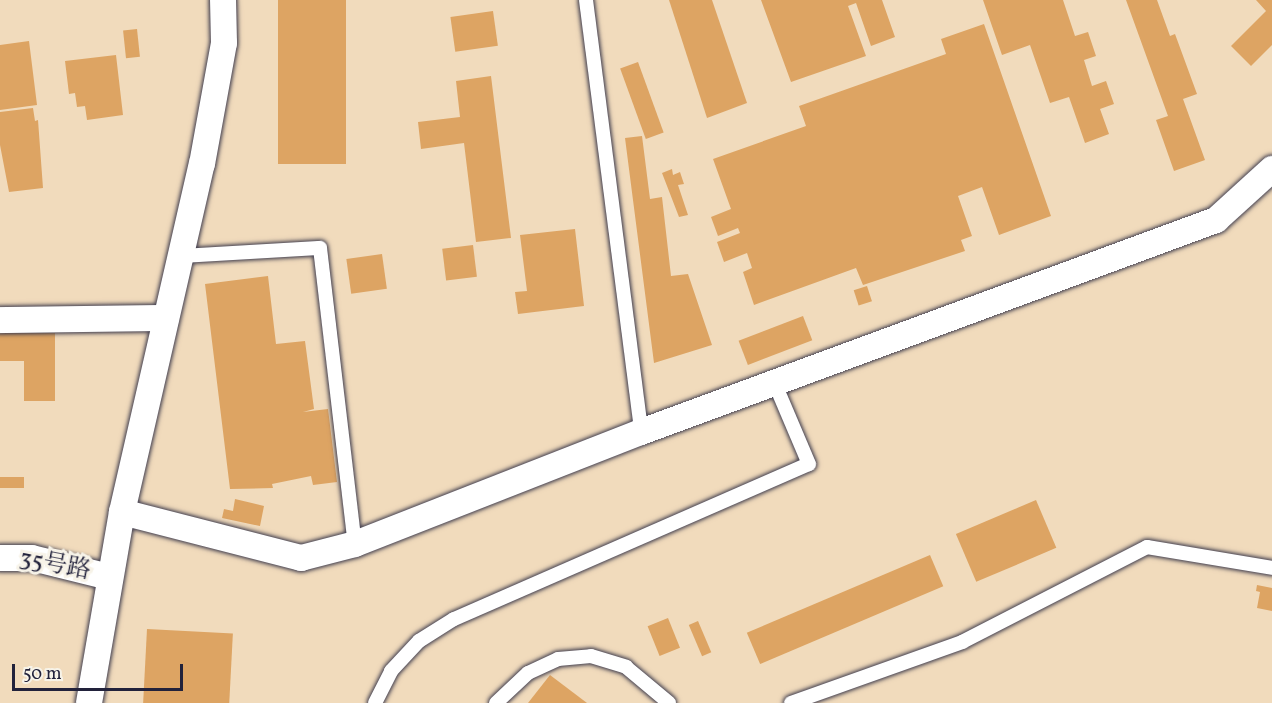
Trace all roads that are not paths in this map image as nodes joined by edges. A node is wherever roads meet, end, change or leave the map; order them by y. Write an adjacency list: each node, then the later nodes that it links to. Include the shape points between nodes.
1 (223, 0): 4 (street, via 224,43)
2 (586, 0): 8 (lane)
3 (1272, 170): 7 (street, via 1216,220)
4 (180, 256): 5 (street); 10 (lane, via 320,248)
5 (166, 318): 6 (street); 9 (street)
6 (0, 320)
7 (775, 384): 8 (street); 15 (lane, via 809,464 454,619 419,641 391,672)
8 (641, 432): 10 (street)
9 (123, 512): 10 (street, via 301,558); 13 (street)
10 (355, 544)
11 (0, 558): 13 (street, 35号路, via 32,558)
12 (1272, 568): 18 (lane, via 1147,547 962,642)
13 (109, 577): 14 (street)
14 (89, 703)
15 (375, 703)
16 (496, 703): 17 (lane, via 528,673 558,659 591,656 626,667)
17 (669, 703)
18 (791, 703)

